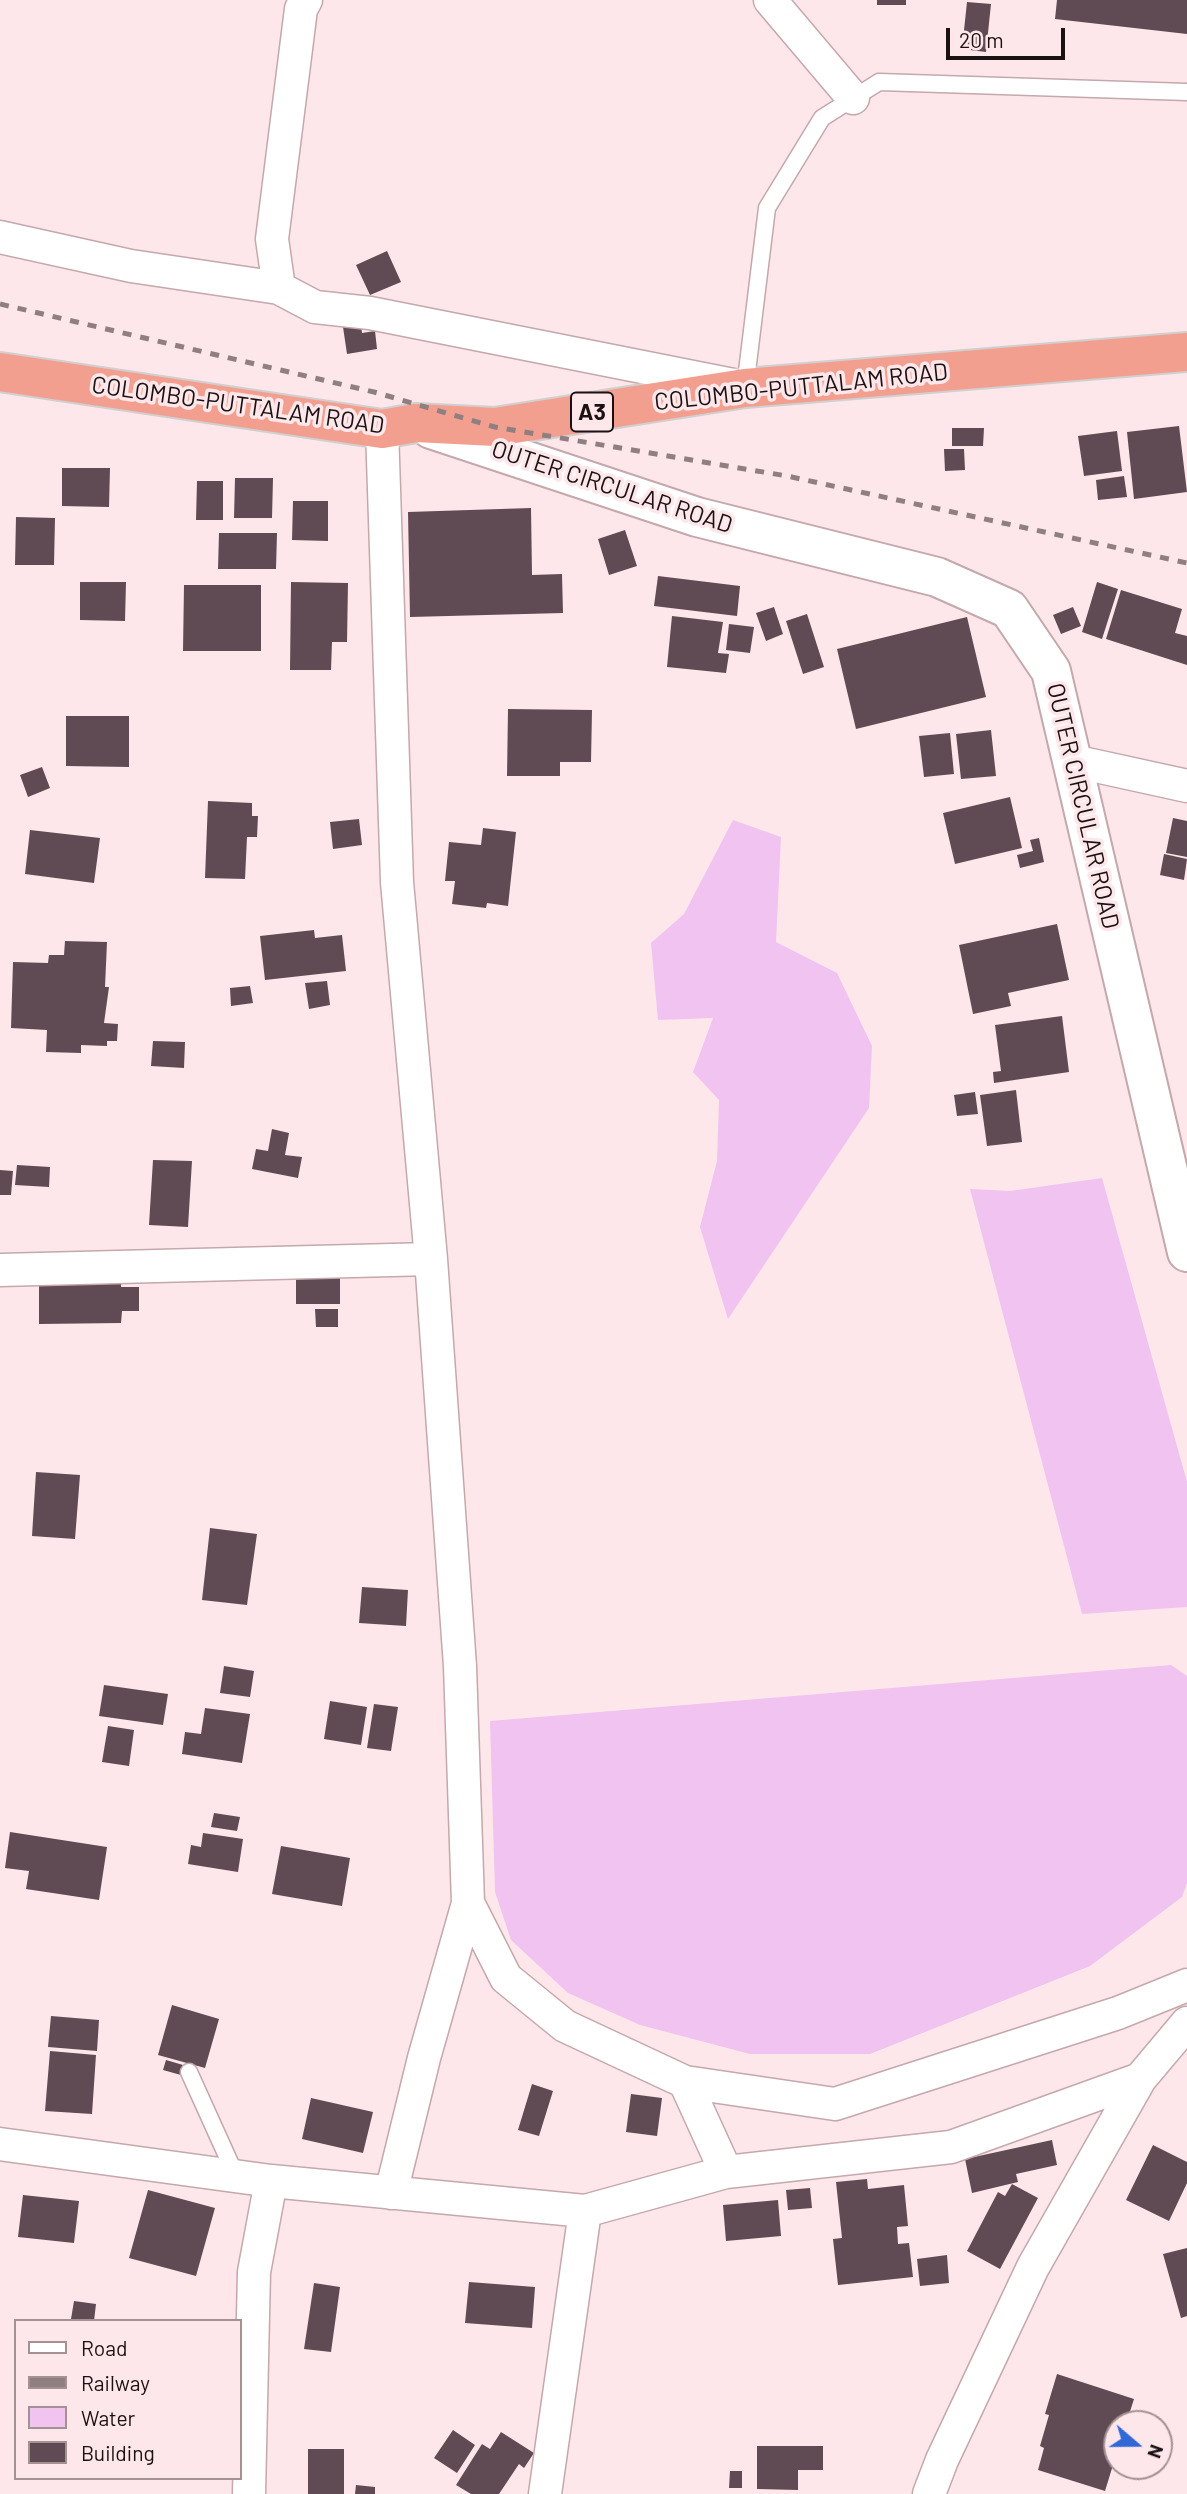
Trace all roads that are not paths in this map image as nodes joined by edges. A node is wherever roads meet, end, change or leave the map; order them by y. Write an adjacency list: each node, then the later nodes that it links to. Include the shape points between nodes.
1 (306, 0): 6 (street, via 301,9 272,239)
2 (770, 0): 4 (street)
3 (1187, 92): 4 (lane, via 879,82)
4 (853, 98): 9 (lane, via 822,118 766,208)
5 (0, 237): 6 (street, via 131,266)
6 (279, 288): 9 (street, via 315,307 370,313)
7 (1187, 352): 9 (highway, COLOMBO-PUTTALAM ROAD / A3)
8 (0, 372): 10 (highway, COLOMBO-PUTTALAM ROAD / A3)
9 (745, 388): 10 (highway, COLOMBO-PUTTALAM ROAD / A3, via 495,427)
10 (399, 426): 11 (street, OUTER CIRCULAR ROAD, via 697,517 937,577 1009,609 1051,671); 14 (street, via 397,882)
11 (1073, 761): 12 (street); 13 (street, OUTER CIRCULAR ROAD)
12 (1187, 786)
13 (1187, 1252)
14 (431, 1259): 15 (street); 16 (street, via 460,1666)
15 (0, 1270)
16 (468, 1903): 21 (street, via 506,1978 565,2026); 26 (street)
17 (1187, 1985): 21 (street, via 1118,2013 835,2104)
18 (1187, 2023): 20 (street)
19 (189, 2072): 24 (lane)
20 (1140, 2079): 23 (street, via 951,2147); 30 (street, via 1033,2267)
21 (685, 2082): 23 (street)
22 (0, 2144): 24 (street)
23 (726, 2172): 27 (street)
24 (236, 2176): 25 (street)
25 (271, 2181): 26 (street); 28 (street, via 254,2272)
26 (391, 2193): 27 (street)
27 (585, 2211): 29 (street)
28 (249, 2494)
29 (545, 2494)
30 (929, 2494)

